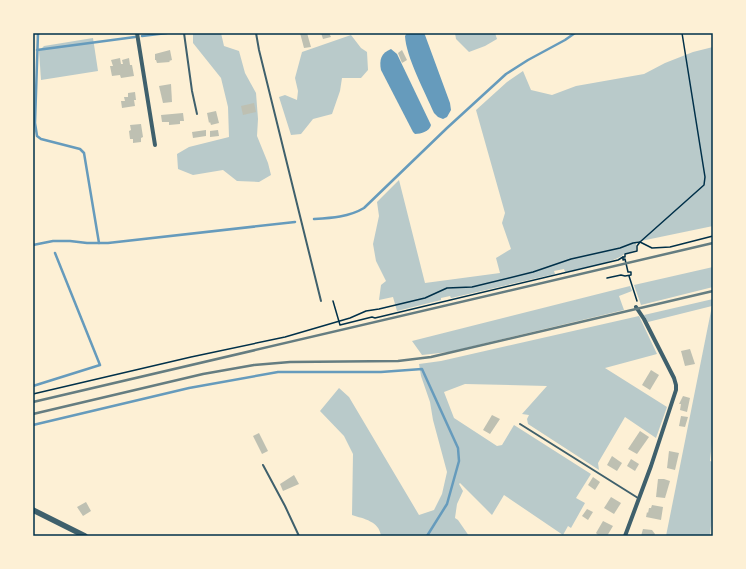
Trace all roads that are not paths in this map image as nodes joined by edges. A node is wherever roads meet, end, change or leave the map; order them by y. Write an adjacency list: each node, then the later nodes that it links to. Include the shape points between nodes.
1 (137, 33): 5 (street)
2 (184, 33): 4 (lane)
3 (256, 33): 6 (lane)
4 (197, 114)
5 (155, 145)
6 (321, 301)
7 (636, 308): 10 (street, via 644,319 676,385)
8 (520, 424): 10 (lane)
9 (262, 465): 14 (lane)
10 (639, 498): 15 (street)
11 (33, 510): 13 (street)
12 (713, 533): 16 (lane)
13 (85, 536)
14 (299, 536)
15 (625, 536)
16 (713, 536)

